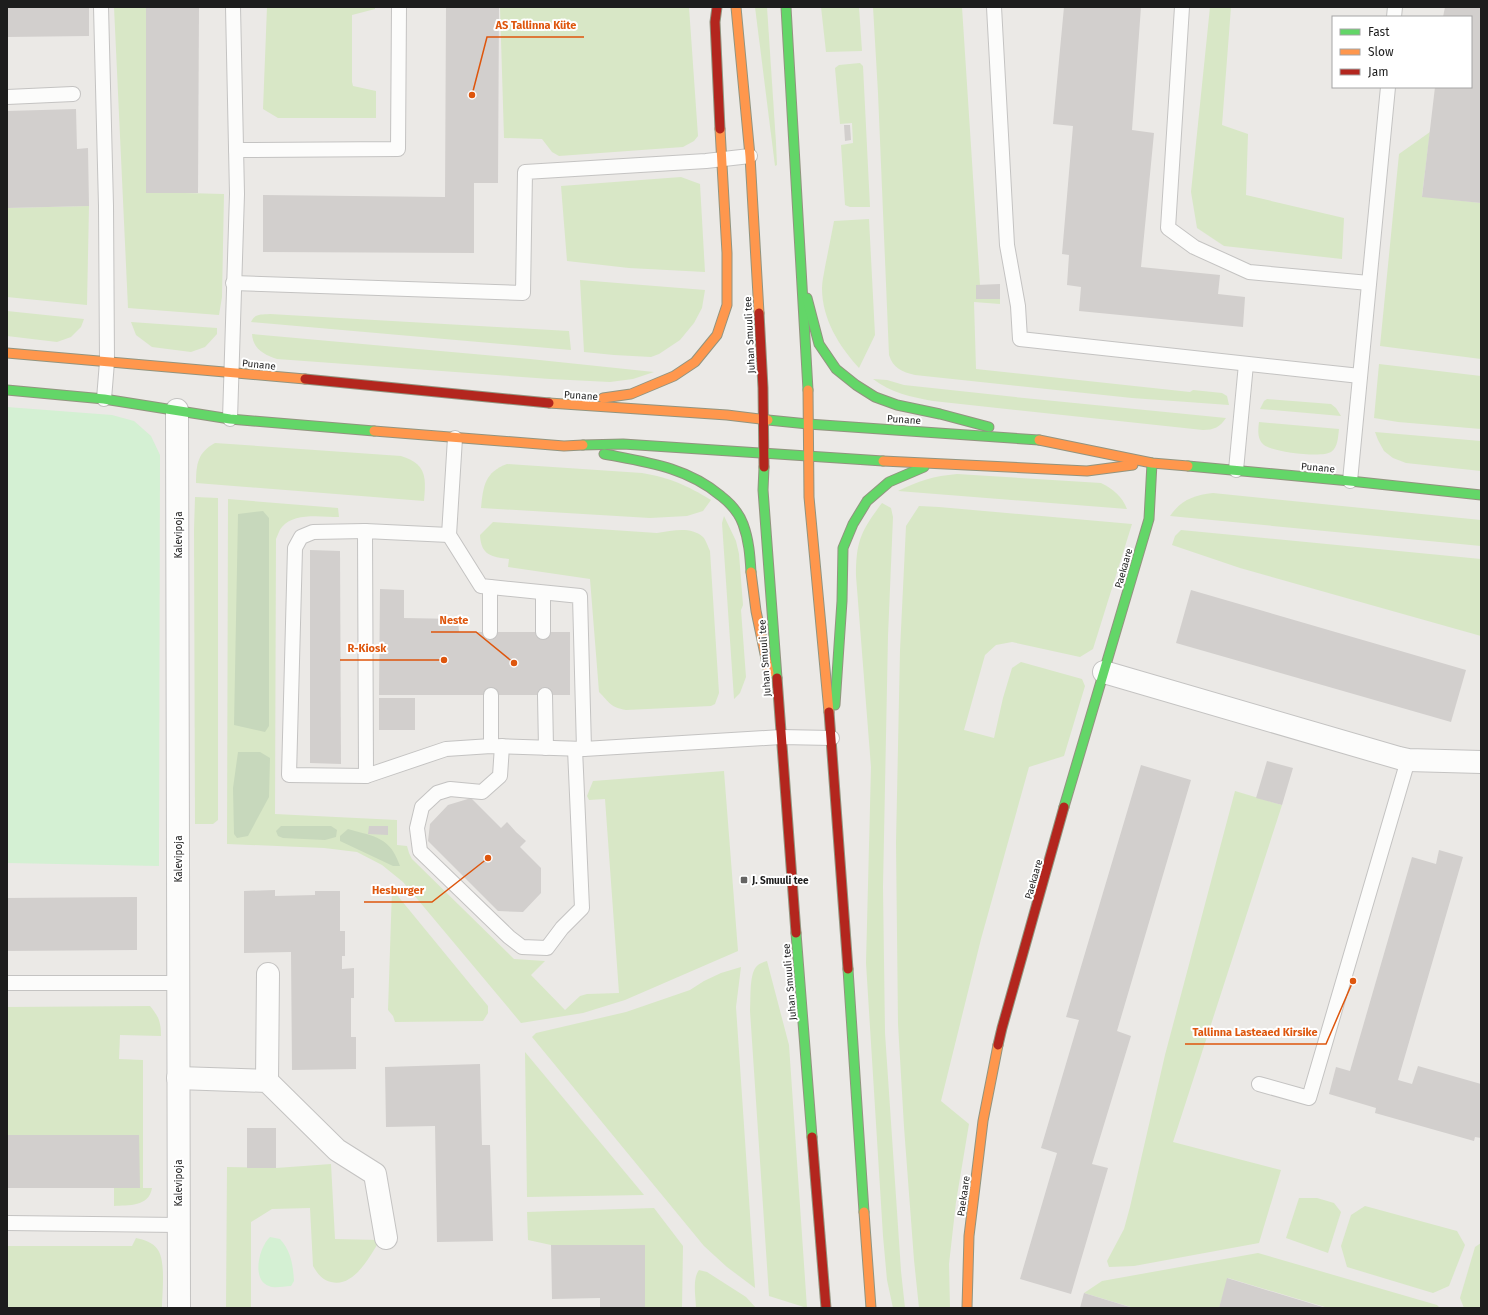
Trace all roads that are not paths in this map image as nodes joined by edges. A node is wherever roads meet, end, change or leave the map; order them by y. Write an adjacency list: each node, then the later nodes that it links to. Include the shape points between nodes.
1 (101, 7): 19 (lane)
2 (233, 7): 12 (lane)
3 (399, 7): 12 (lane, via 398,149)
4 (717, 7): 14 (main road, via 715,22)
5 (736, 7): 13 (main road, Juhan Smuuli tee)
6 (786, 7): 15 (main road)
7 (994, 7): 20 (lane, via 1007,245 1018,306 1020,339)
8 (1182, 7): 16 (lane, via 1168,228 1194,248 1249,272)
9 (1388, 88): 16 (lane)
10 (73, 94): 11 (lane)
11 (7, 97)
12 (236, 150): 17 (lane)
13 (750, 156): 14 (lane); 28 (main road, Juhan Smuuli tee)
14 (721, 159): 17 (lane, via 525,172 523,293); 25 (main road, via 727,253 727,305 717,335 695,362 674,376 631,394)
15 (800, 270): 29 (main road); 31 (main road, via 819,344 836,370 856,385 875,397 897,405)
16 (1369, 283): 22 (lane)
17 (233, 284): 21 (lane)
18 (7, 353): 19 (main road, Punane)
19 (107, 362): 21 (main road, Punane); 24 (lane)
20 (1246, 364): 22 (lane); 37 (lane)
21 (232, 372): 25 (main road, Punane); 27 (lane)
22 (1360, 376): 38 (lane)
23 (7, 390): 24 (main road, Punane)
24 (104, 399): 26 (main road, Punane)
25 (557, 404): 28 (main road, Punane, via 727,415)
26 (178, 410): 27 (main road, Punane); 59 (street, Kalevipoja)
27 (230, 419): 30 (main road, Punane)
28 (765, 420): 29 (main road, Punane); 33 (main road, Juhan Smuuli tee)
29 (808, 424): 31 (main road, Punane); 34 (main road)
30 (455, 438): 32 (main road, Punane); 41 (lane)
31 (1038, 440): 35 (main road, Punane)
32 (564, 446): 33 (main road, Punane, via 623,444); 49 (main road, via 683,472 724,498 741,519 747,534 753,590)
33 (765, 453): 34 (main road, Punane); 49 (main road, Juhan Smuuli tee, via 764,490)
34 (808, 457): 36 (main road, Punane); 50 (main road, via 809,497)
35 (1152, 463): 36 (main road, Punane, via 1087,471); 37 (main road, Punane); 46 (main road, Paekaare, via 1149,519)
36 (928, 465): 50 (main road, via 889,482 874,494 853,524 843,548 842,601)
37 (1236, 470): 38 (main road, Punane)
38 (1350, 481): 39 (main road, Punane)
39 (1481, 495)
40 (365, 531): 41 (lane); 56 (lane); 56 (lane, via 313,532 301,537 294,548 290,775)
41 (449, 535): 42 (lane, via 481,586)
42 (490, 588): 43 (lane); 44 (lane)
43 (543, 593): 45 (lane); 53 (lane, via 580,596)
44 (490, 632)
45 (543, 632)
46 (1104, 672): 54 (street); 69 (main road, Paekaare, via 1002,1028 983,1121 968,1236)
47 (491, 695): 51 (lane)
48 (545, 695): 52 (lane)
49 (781, 737): 50 (lane); 53 (lane); 67 (main road, Juhan Smuuli tee)
50 (832, 738): 68 (main road)
51 (497, 746): 52 (lane); 53 (lane, via 500,776 482,792 450,789 437,793 422,807 417,828 420,850 522,947 547,948 582,908); 56 (lane, via 446,749)
52 (546, 748): 53 (lane)
53 (579, 749)
54 (1408, 760): 55 (street); 62 (lane, via 1308,1098)
55 (1481, 762)
56 (366, 776)
57 (268, 974): 61 (street)
58 (7, 983): 59 (lane)
59 (178, 983): 60 (street, Kalevipoja)
60 (178, 1078): 61 (street); 64 (street, Kalevipoja)
61 (267, 1081): 65 (street, via 337,1150 375,1174)
62 (1259, 1084)
63 (7, 1223): 64 (lane)
64 (179, 1225): 66 (street, Kalevipoja)
65 (386, 1238)
66 (179, 1308)
67 (826, 1308)
68 (871, 1308)
69 (967, 1308)

